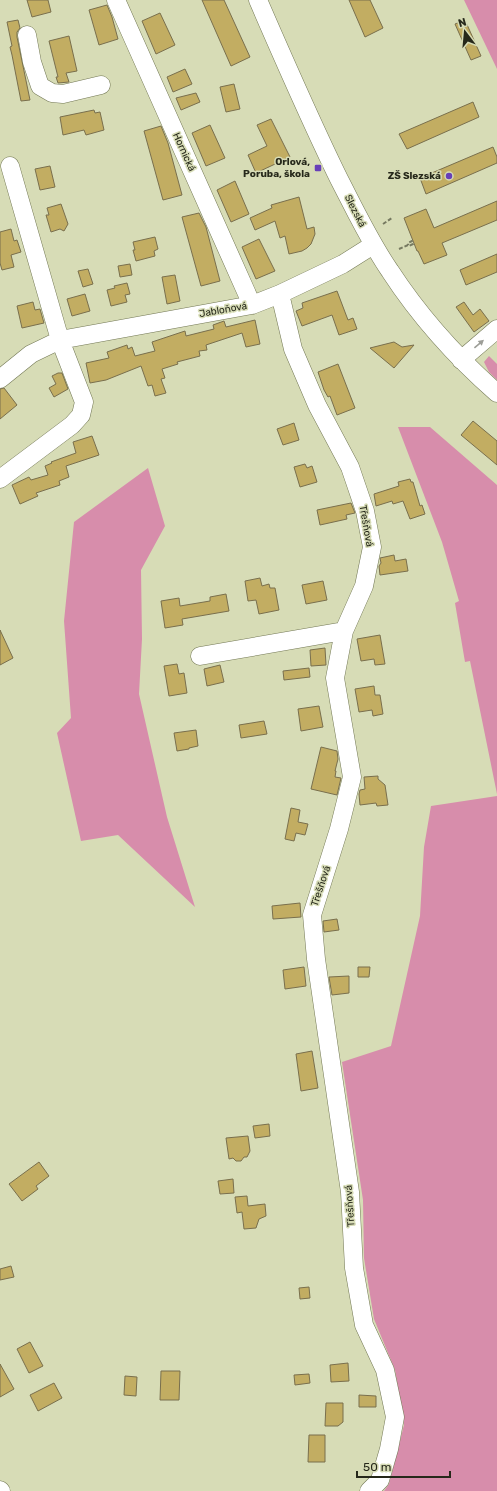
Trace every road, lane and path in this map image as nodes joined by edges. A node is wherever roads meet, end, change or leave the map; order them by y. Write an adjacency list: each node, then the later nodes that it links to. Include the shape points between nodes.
1 (116, 0): 12 (street, Hornická)
2 (258, 0): 9 (street, Slezská, via 330,161)
3 (27, 35): 4 (street, via 40,86 52,94 64,94)
4 (101, 85)
5 (10, 166): 14 (street)
6 (392, 218): 7 (path)
7 (383, 224)
8 (412, 242): 10 (path)
9 (373, 245): 11 (street, Jabloňová, via 343,264); 15 (street, Slezská, via 419,312)
10 (399, 249)
11 (280, 294): 12 (street, Jabloňová); 19 (street, Třešňová, via 293,350 317,405 350,467 365,511 372,547 364,586)
12 (252, 305): 14 (street, Jabloňová)
13 (497, 329): 15 (street, one-way to 13)
14 (60, 340): 16 (street, Jabloňová, via 31,354); 18 (street, via 84,402 81,415 72,425)
15 (461, 360): 17 (street, Slezská)
16 (0, 379)
17 (497, 394)
18 (0, 479)
19 (344, 631): 20 (street); 21 (street, Třešňová, via 335,678 352,777 312,915 316,959 350,1192 354,1268 364,1325 385,1370 395,1417 380,1480)
20 (200, 656)
21 (369, 1491)

